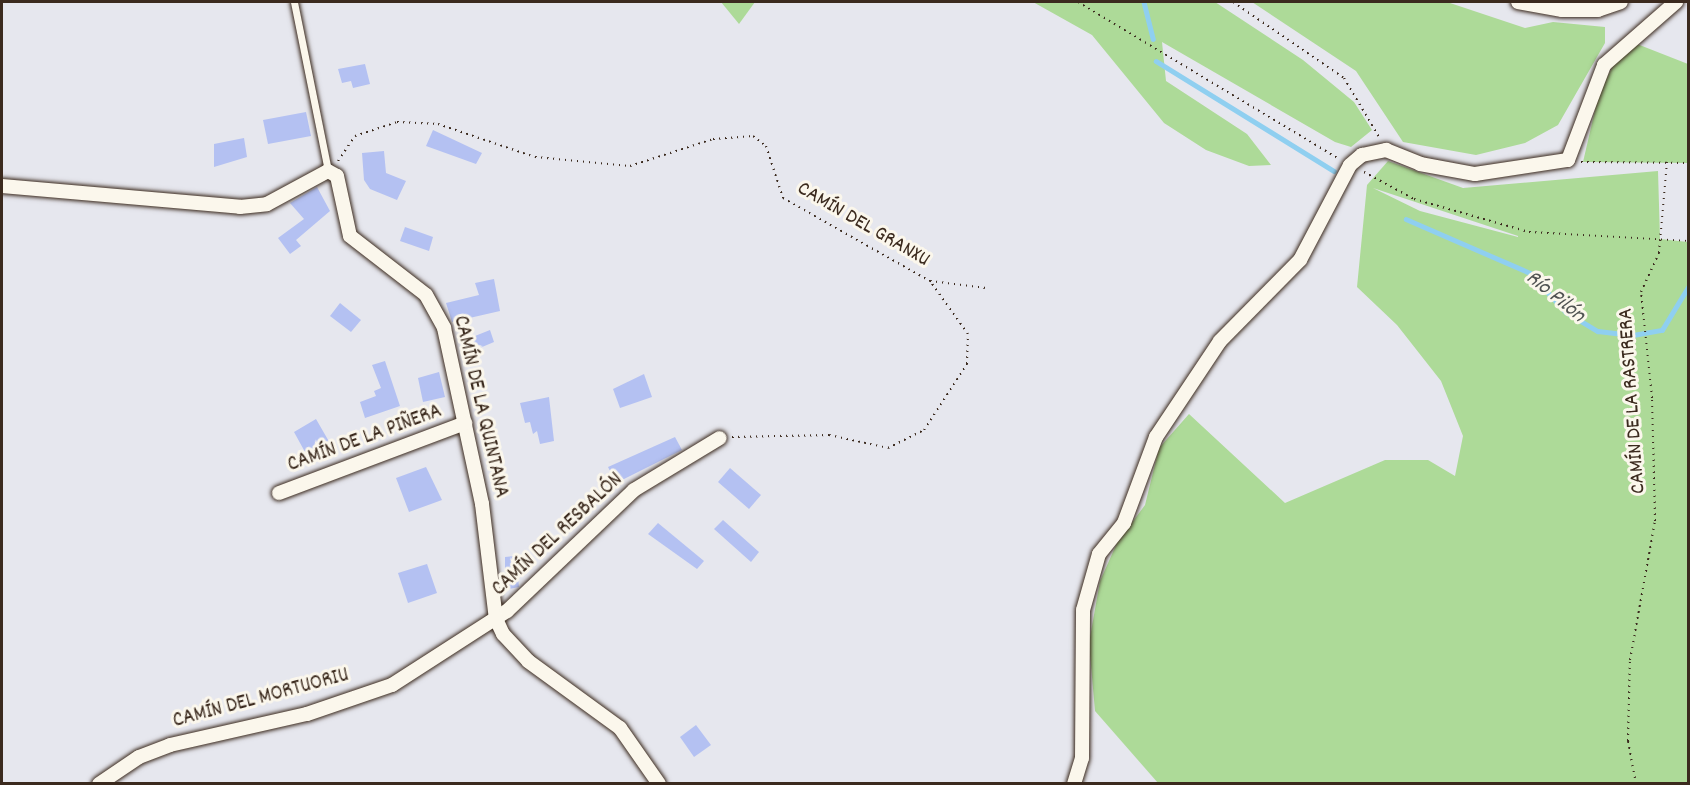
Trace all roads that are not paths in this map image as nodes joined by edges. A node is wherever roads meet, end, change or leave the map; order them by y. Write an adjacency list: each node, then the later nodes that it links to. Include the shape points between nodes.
1 (294, 2): 5 (lane)
2 (1518, 2): 3 (street, via 1562,10 1598,10)
3 (1621, 2)
4 (1676, 2): 13 (street, via 1604,65 1568,160 1475,174 1420,164 1386,150 1362,155 1350,165 1300,260 1220,341 1180,408 1156,437 1124,523 1099,554 1089,584 1080,638 1082,758)
5 (332, 173): 6 (street, via 267,204 240,207); 7 (street, CAMÍN DE LA QUINTANA, via 350,236 414,284 438,313)
6 (2, 186)
7 (465, 423): 9 (street, CAMÍN DE LA PIÑERA); 10 (street, CAMÍN DE LA QUINTANA, via 482,504)
8 (720, 438): 10 (street, CAMÍN DEL RESBALÓN, via 634,490)
9 (279, 493)
10 (496, 619): 11 (street, CAMÍN DEL MORTUORIU, via 392,685 307,714 170,745 139,757); 12 (street, via 528,661 620,728)
11 (99, 783)
12 (659, 783)
13 (1074, 783)

